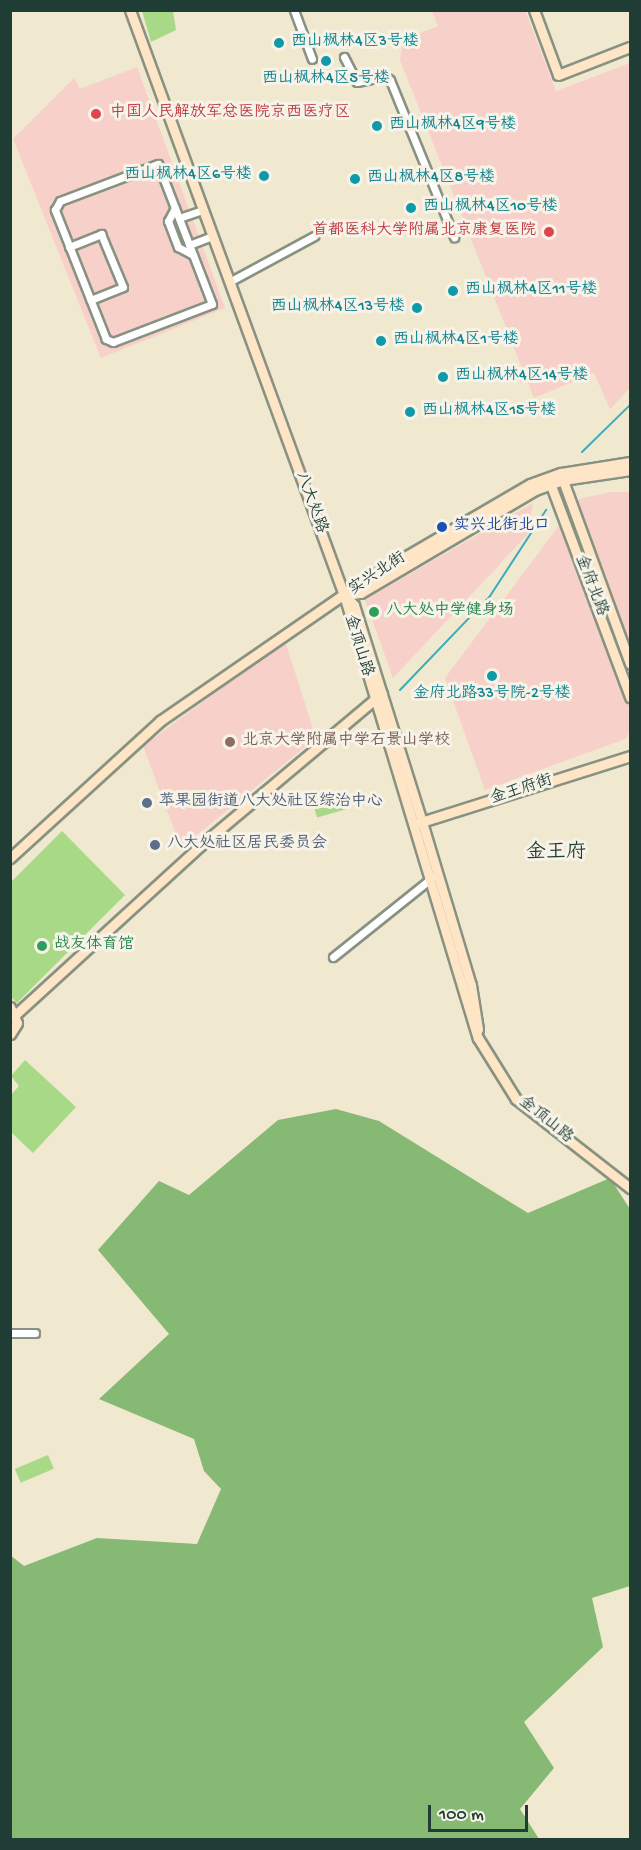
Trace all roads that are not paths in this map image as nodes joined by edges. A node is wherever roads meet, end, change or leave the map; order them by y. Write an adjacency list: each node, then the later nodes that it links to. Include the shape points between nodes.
1 (130, 10): 8 (street, 八大处路)
2 (294, 10): 6 (street)
3 (534, 10): 4 (street, via 558,75)
4 (630, 47)
5 (344, 57): 12 (street, via 357,82 385,76 390,80)
6 (312, 59)
7 (175, 208): 9 (street); 14 (street, via 158,164 60,201 55,210); 15 (street, via 168,221 178,247)
8 (202, 210): 9 (street); 10 (street, 八大处路)
9 (179, 218): 13 (street)
10 (212, 236): 13 (street); 16 (street, 八大处路)
11 (314, 236): 16 (street)
12 (454, 237)
13 (189, 245): 15 (street)
14 (69, 247): 17 (street); 17 (street, via 101,234 123,287)
15 (193, 255): 17 (street, via 212,304 113,342 106,339)
16 (229, 282): 22 (street, 八大处路)
17 (91, 300)
18 (630, 462): 20 (street, 实兴北街)
19 (630, 470): 20 (street, 实兴北街)
20 (562, 476): 21 (street, 实兴北街); 23 (street, 金府北路)
21 (549, 480): 22 (street, 实兴北街, via 360,593); 25 (street, 金府北路)
22 (344, 595): 24 (street, 金顶山路); 28 (street, via 160,721)
23 (630, 664)
24 (378, 696): 27 (street, 金顶山路); 31 (street)
25 (630, 697)
26 (630, 756): 27 (street, 金王府街)
27 (417, 823): 29 (street, 金顶山路)
28 (10, 858)
29 (433, 877): 30 (street); 33 (street, 金顶山路, via 478,1038 516,1099)
30 (333, 957)
31 (13, 1010): 32 (street)
32 (10, 1034)
33 (630, 1188)
34 (10, 1333): 35 (street)
35 (35, 1333)

